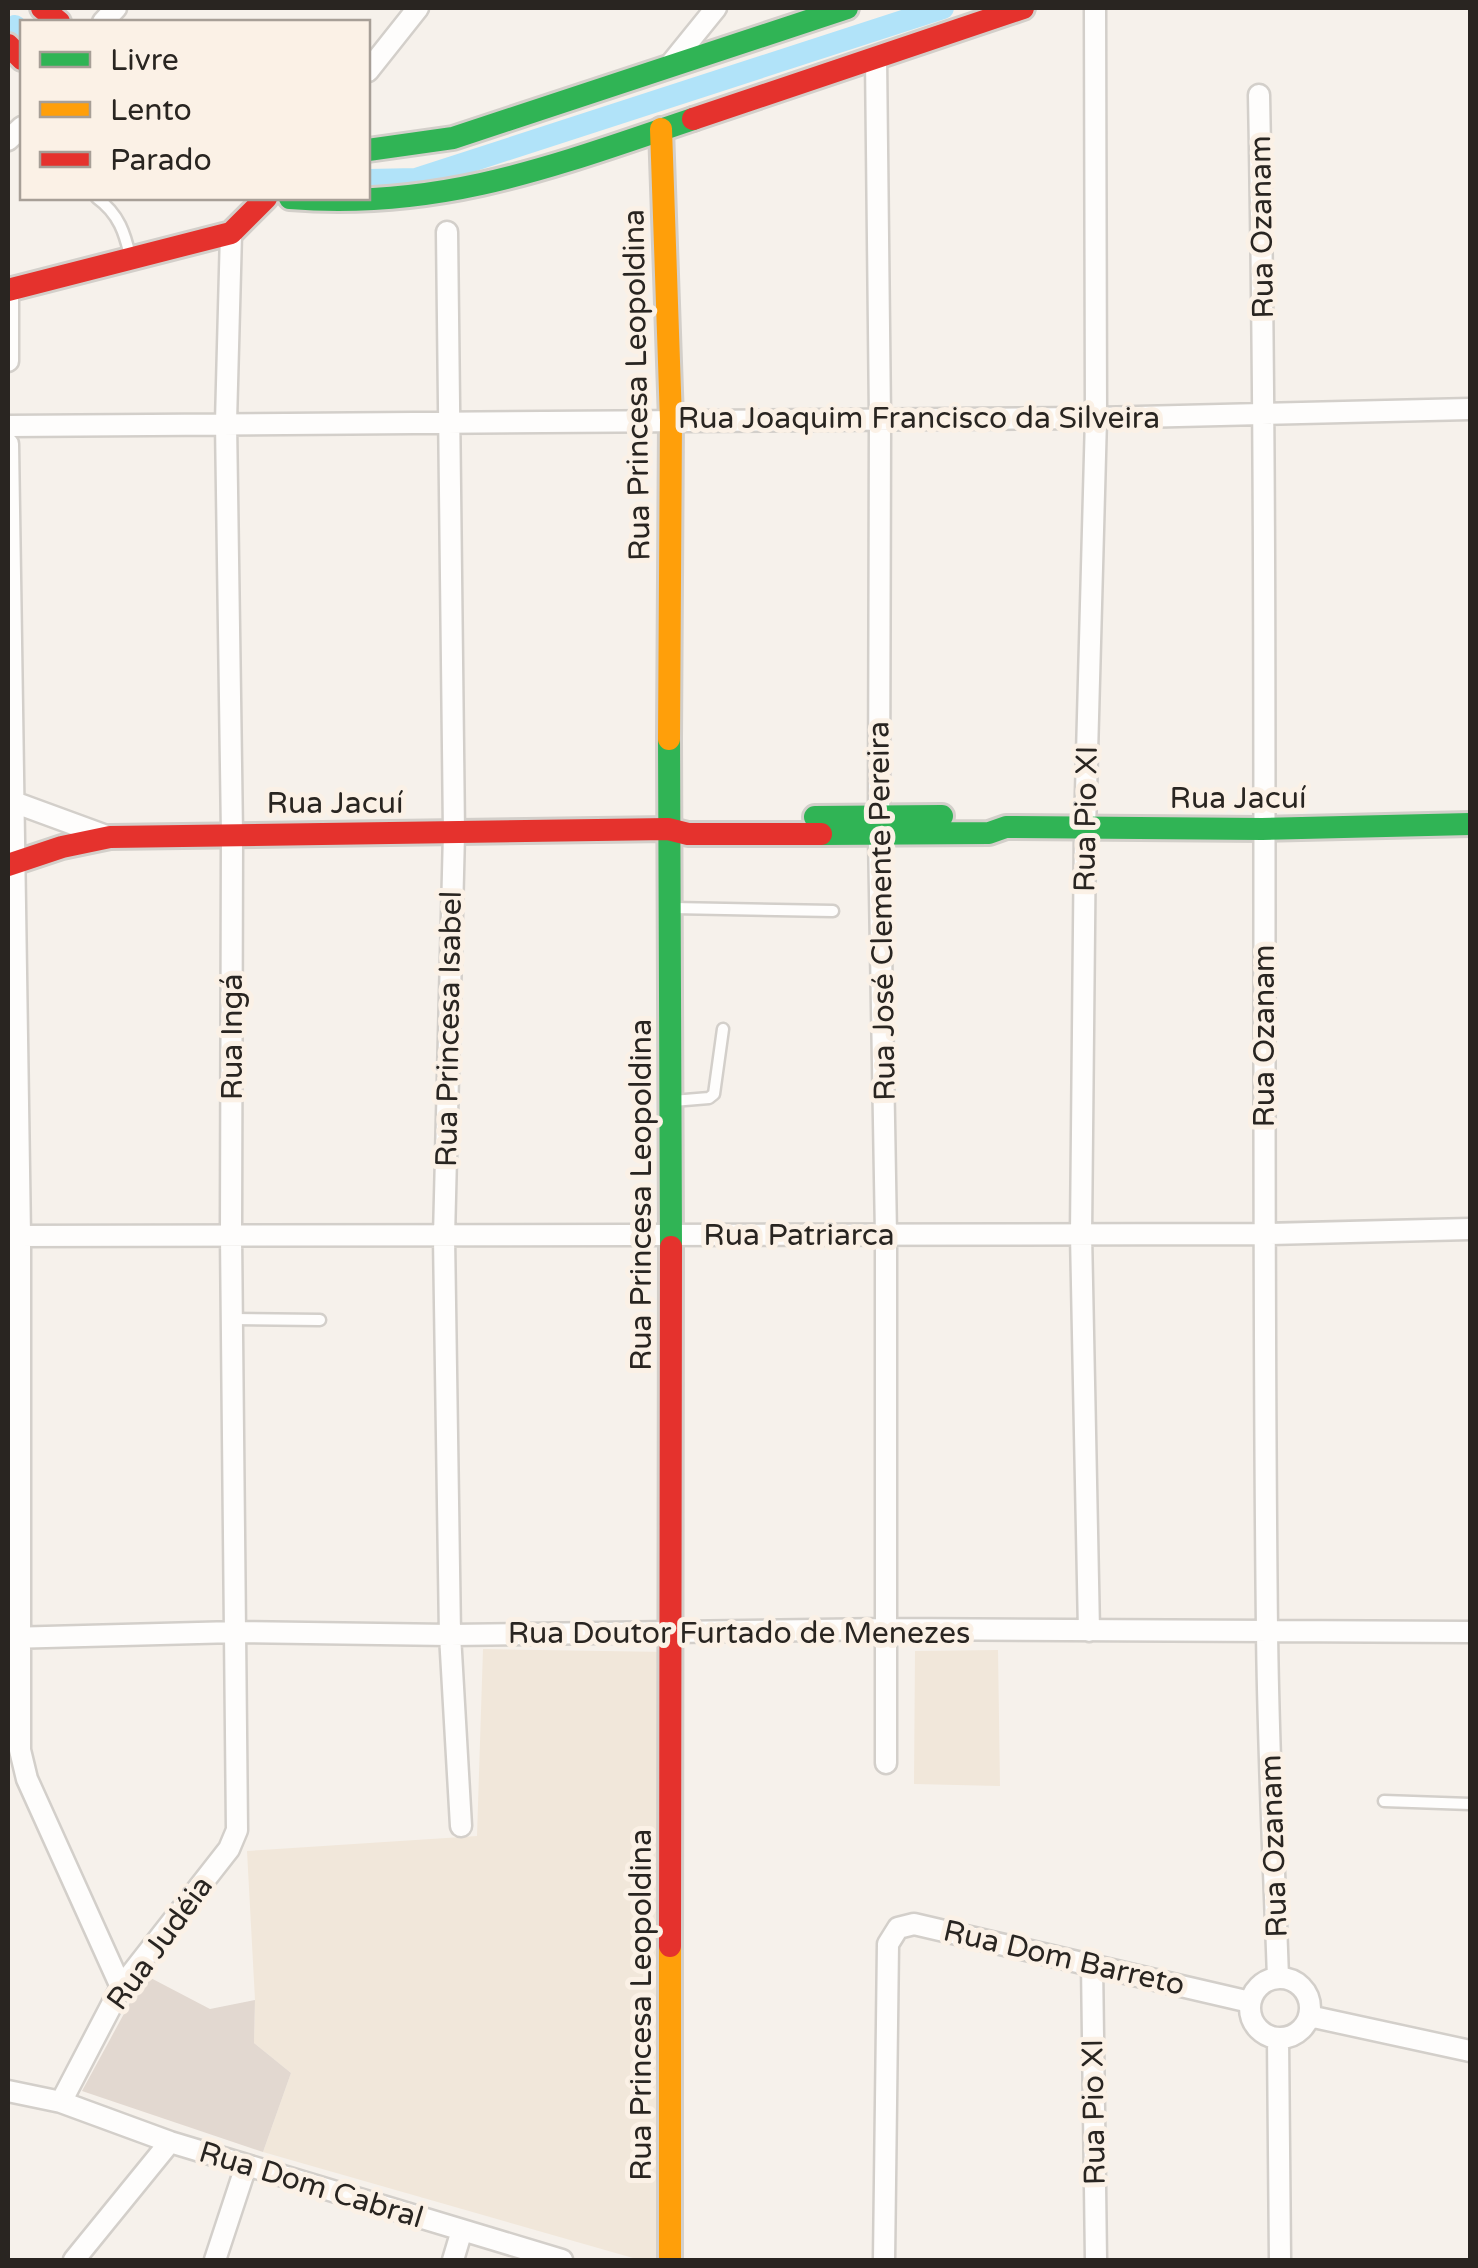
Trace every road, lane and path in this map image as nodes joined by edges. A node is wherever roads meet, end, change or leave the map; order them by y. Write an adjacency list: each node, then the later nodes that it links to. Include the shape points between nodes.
1 (418, 8): 8 (street)
2 (716, 8): 7 (street)
3 (847, 8): 7 (main road)
4 (1022, 8): 6 (main road)
5 (1095, 8): 25 (street, Rua Pio XI)
6 (876, 58): 10 (main road); 24 (street, Rua José Clemente Pereira)
7 (668, 67): 11 (main road, via 453,138)
8 (370, 68)
9 (1259, 95): 23 (street, Rua Ozanam)
10 (661, 129): 16 (main road, via 448,194); 26 (main road, Rua Princesa Leopoldina)
11 (370, 150)
12 (99, 200): 19 (lane, via 115,212)
13 (264, 200): 18 (main road)
14 (330, 200): 15 (main road)
15 (364, 200)
16 (370, 200)
17 (447, 232): 28 (street, Rua Princesa Isabel)
18 (231, 233): 19 (main road); 27 (street, Rua Ingá)
19 (132, 260): 20 (main road)
20 (8, 290): 21 (street)
21 (8, 361)
22 (1470, 409): 23 (street, Rua Joaquim Francisco da Silveira)
23 (1265, 414): 25 (street, Rua Joaquim Francisco da Silveira); 36 (street, Rua Ozanam)
24 (880, 418): 25 (street, Rua Joaquim Francisco da Silveira); 26 (street, Rua Joaquim Francisco da Silveira); 33 (street, Rua José Clemente Pereira)
25 (1096, 418): 35 (street, Rua Pio XI)
26 (671, 420): 28 (street, Rua Joaquim Francisco da Silveira); 34 (main road, Rua Princesa Leopoldina)
27 (226, 422): 28 (street, Rua Joaquim Francisco da Silveira); 29 (street, Rua Joaquim Francisco da Silveira); 38 (street, Rua Ingá)
28 (449, 422): 37 (street, Rua Princesa Isabel)
29 (8, 426)
30 (8, 444): 31 (street)
31 (11, 801): 39 (street); 40 (street)
32 (1470, 824): 36 (main road, Rua Jacuí)
33 (879, 825): 34 (main road, Rua Jacuí, via 689,822); 35 (main road, Rua Jacuí, via 990,817 1006,827); 49 (street, Rua José Clemente Pereira)
34 (668, 829): 37 (main road, Rua Jacuí); 41 (main road, Rua Princesa Leopoldina)
35 (1085, 829): 36 (main road, Rua Jacuí); 46 (street, Rua Pio XI)
36 (1262, 829): 47 (street, Rua Ozanam)
37 (454, 832): 38 (main road, Rua Jacuí); 52 (street, Rua Princesa Isabel)
38 (232, 834): 39 (main road, Rua Jacuí); 51 (street, Rua Ingá)
39 (110, 838): 40 (main road, Rua Jacuí)
40 (11, 863): 50 (street)
41 (672, 908): 42 (lane); 44 (main road, Rua Princesa Leopoldina)
42 (834, 911)
43 (722, 1028): 44 (lane, via 714,1094)
44 (670, 1101): 48 (main road, Rua Princesa Leopoldina)
45 (1470, 1228): 47 (street, Rua Patriarca)
46 (1081, 1234): 47 (street, Rua Patriarca); 49 (street, Rua Patriarca); 57 (street, Rua Pio XI)
47 (1266, 1234): 59 (street, Rua Ozanam)
48 (670, 1235): 49 (street, Rua Patriarca); 52 (street, Rua Patriarca); 61 (main road, Rua Princesa Leopoldina)
49 (886, 1235): 56 (street, Rua José Clemente Pereira)
50 (14, 1236): 51 (street, Rua Patriarca); 55 (street)
51 (232, 1236): 52 (street, Rua Patriarca); 53 (street, Rua Ingá)
52 (444, 1237): 62 (street, Rua Princesa Isabel)
53 (232, 1318): 54 (lane); 58 (street, Rua Ingá)
54 (320, 1320)
55 (14, 1497): 63 (street)
56 (888, 1629): 57 (street, Rua Doutor Furtado de Menezes); 61 (street, Rua Doutor Furtado de Menezes); 64 (street, Rua José Clemente Pereira)
57 (1088, 1631): 59 (street, Rua Doutor Furtado de Menezes)
58 (236, 1632): 62 (street, Rua Doutor Furtado de Menezes); 63 (street, Rua Doutor Furtado de Menezes); 68 (street, Rua Ingá)
59 (1267, 1632): 60 (street, Rua Doutor Furtado de Menezes); 70 (street, Rua Ozanam)
60 (1470, 1632)
61 (671, 1634): 62 (street, Rua Doutor Furtado de Menezes); 85 (main road, Rua Princesa Leopoldina)
62 (450, 1636): 67 (street, Rua Princesa Isabel)
63 (14, 1638): 71 (street, via 27,1779)
64 (886, 1763)
65 (1384, 1802): 66 (lane)
66 (1470, 1804)
67 (462, 1826)
68 (236, 1840): 71 (street, Rua Judéia)
69 (1092, 1963): 72 (street, Rua Dom Barreto); 86 (street, Rua Dom Barreto, via 914,1924 898,1928 888,1944); 87 (street, Rua Pio XI)
70 (1278, 1978): 72 (street, via 1260,1985); 73 (street, via 1303,1989)
71 (122, 1988): 77 (street, Rua Judéia)
72 (1250, 2002): 74 (street, via 1259,2030)
73 (1309, 2016): 74 (street, via 1298,2032); 75 (street)
74 (1278, 2038): 88 (street)
75 (1470, 2050)
76 (8, 2091): 77 (street, Rua Dom Cabral)
77 (61, 2102): 78 (street, Rua Dom Cabral)
78 (170, 2142): 79 (street, Rua Dom Cabral); 81 (street)
79 (246, 2166): 80 (street, Rua Dom Cabral); 82 (street)
80 (462, 2230): 83 (street); 84 (street, Rua Dom Cabral)
81 (74, 2260)
82 (215, 2260)
83 (453, 2260)
84 (562, 2260)
85 (670, 2260)
86 (884, 2260)
87 (1096, 2260)
88 (1280, 2260)

